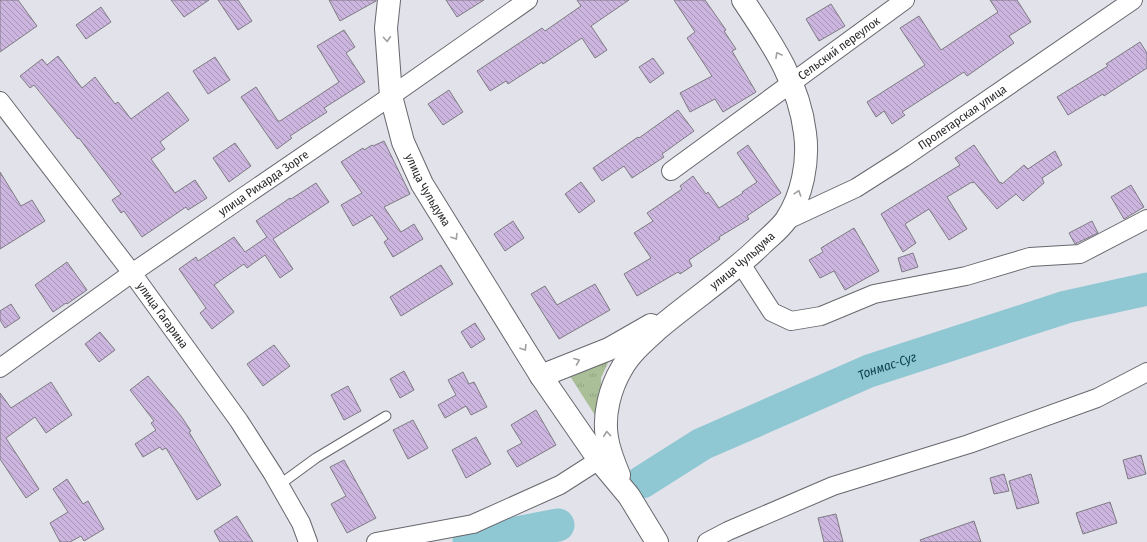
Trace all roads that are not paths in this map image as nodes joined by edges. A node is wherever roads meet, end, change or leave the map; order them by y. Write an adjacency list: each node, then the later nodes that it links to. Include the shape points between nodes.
1 (389, 0): 7 (main road, улица Чульдума, one-way to 7, via 386,28)
2 (528, 0): 7 (street, улица Рихарда Зорге)
3 (743, 0): 6 (main road, улица Чульдума, one-way to 3, via 778,55)
4 (905, 0): 6 (street, Сельский переулок)
5 (1133, 0): 11 (street, Пролетарская улица, via 856,188)
6 (792, 83): 9 (street, Сельский переулок); 11 (main road, улица Чульдума, one-way to 6, via 797,198 804,176 806,154 805,134)
7 (391, 96): 13 (street, улица Рихарда Зорге); 17 (main road, улица Чульдума, one-way to 17, via 403,142 422,184)
8 (0, 101): 13 (street, улица Гагарина)
9 (671, 171)
10 (1147, 219): 12 (street, via 1080,254 1030,257 966,276 874,294 822,316 792,321 772,312)
11 (785, 221): 12 (main road, улица Чульдума)
12 (741, 264): 14 (main road, улица Чульдума)
13 (132, 273): 15 (street, улица Рихарда Зорге); 20 (street, улица Гагарина, via 239,421)
14 (683, 308): 17 (main road, one-way to 14, via 609,348); 21 (main road, улица Чульдума, one-way to 14, via 607,438 606,416 611,393 622,368 639,346)
15 (0, 368)
16 (1147, 372): 25 (street, via 1097,398 969,444 833,486)
17 (541, 376): 19 (main road, улица Чульдума)
18 (386, 416): 20 (lane, via 316,458)
19 (599, 460): 21 (main road, улица Чульдума); 23 (street, via 560,484 473,524)
20 (279, 485): 22 (street, улица Гагарина, via 301,523)
21 (629, 496): 24 (main road, улица Чульдума)
22 (308, 542)
23 (376, 542)
24 (657, 542)
25 (707, 542)

